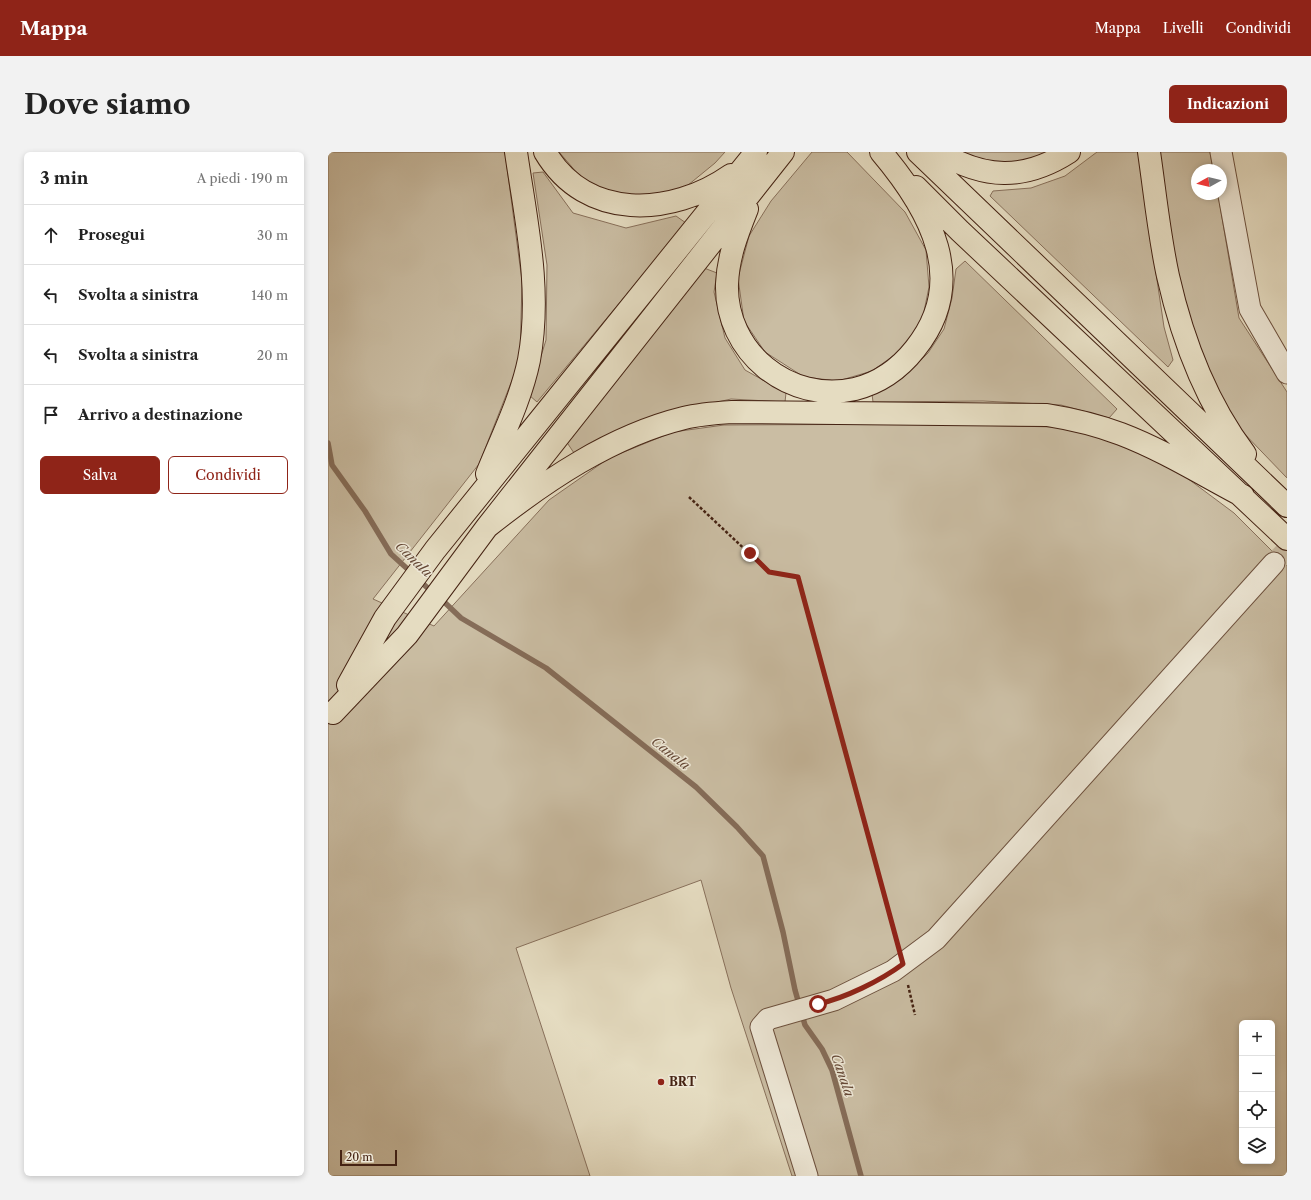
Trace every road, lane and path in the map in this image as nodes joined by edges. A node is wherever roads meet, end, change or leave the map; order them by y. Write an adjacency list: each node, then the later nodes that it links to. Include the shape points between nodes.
1 (516, 152): 15 (highway, via 534,285 533,335 521,387)
2 (545, 152): 10 (highway, via 560,173 585,192 627,206 658,204 689,197 730,176)
3 (783, 152): 11 (highway)
4 (881, 152): 11 (highway, via 907,186 924,216 941,260 942,287 937,313 931,326 910,355 882,377 855,389 826,392 811,390 782,380 756,360 738,334 729,303 728,268 749,205); 14 (highway, via 960,231)
5 (918, 152): 16 (highway)
6 (939, 152): 7 (highway, via 967,166 998,174 1029,171)
7 (1069, 152)
8 (1148, 152): 16 (highway, via 1167,274 1194,362 1220,415 1243,451)
9 (1221, 152): 12 (street, via 1250,309)
10 (752, 157): 15 (highway)
11 (765, 176): 17 (highway)
12 (1287, 373)
13 (689, 496): 21 (path, via 769,572 798,577)
14 (1243, 496): 17 (highway, via 1151,447 1122,434 1072,419 1047,415 732,412 685,418 630,437 562,474); 18 (highway)
15 (476, 497): 20 (highway, via 385,618)
16 (1287, 506)
17 (487, 527): 20 (highway, via 407,635)
18 (1287, 539)
19 (1274, 563): 21 (street, via 936,939)
20 (331, 710)
21 (903, 964): 22 (path); 23 (street, via 834,1000 768,1019 761,1027)
22 (915, 1015)
23 (807, 1176)

